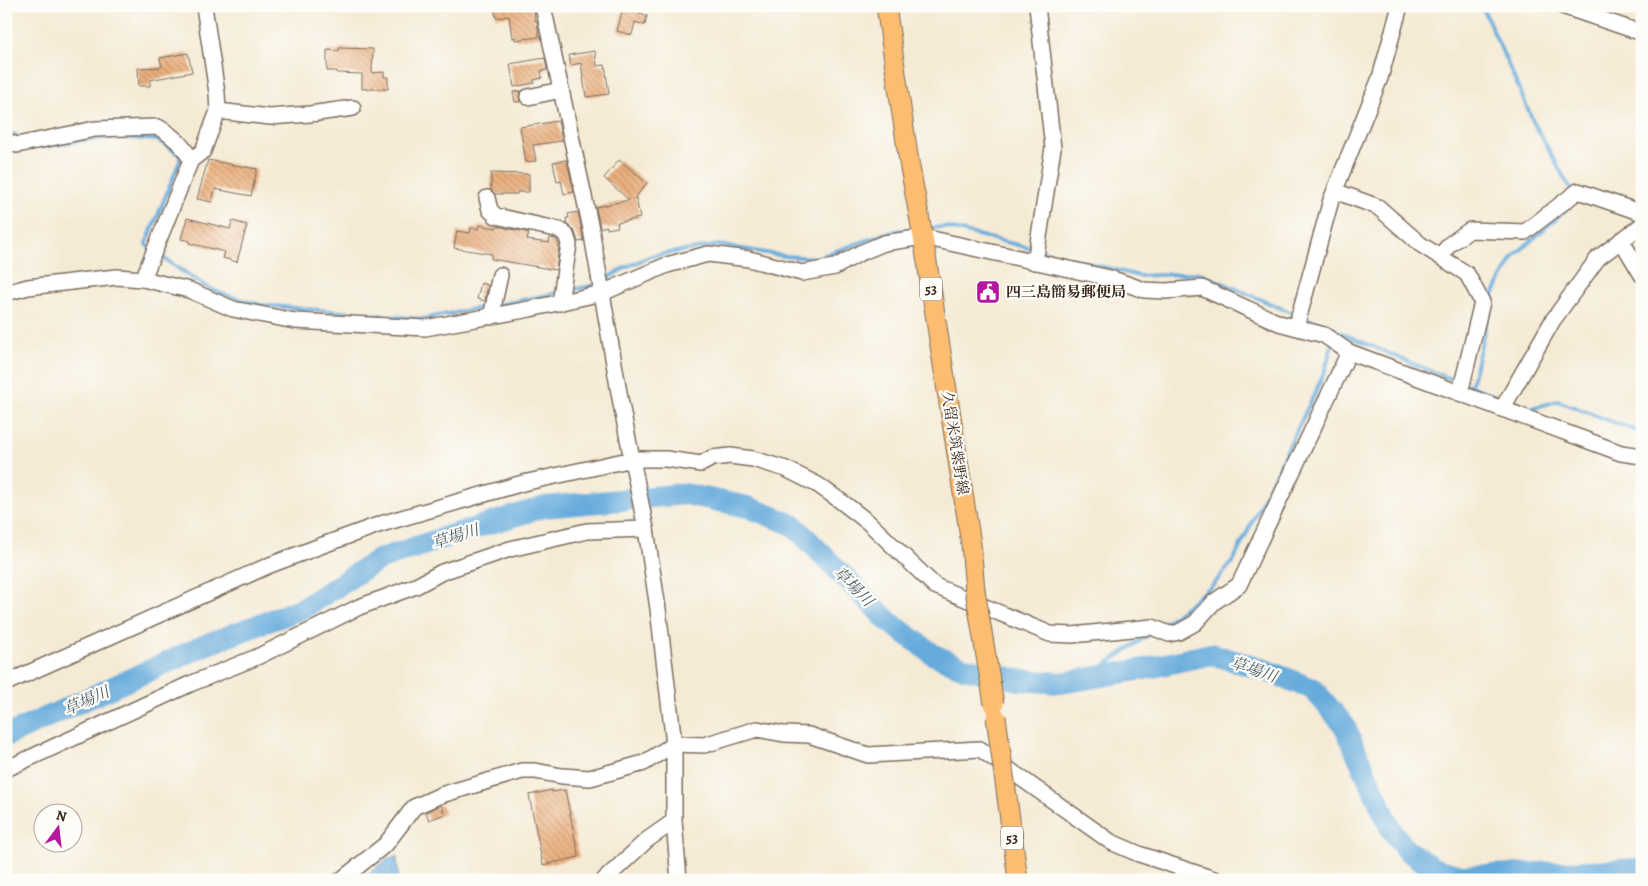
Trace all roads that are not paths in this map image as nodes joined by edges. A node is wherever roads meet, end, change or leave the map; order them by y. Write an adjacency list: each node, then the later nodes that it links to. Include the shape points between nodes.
1 (204, 6): 11 (street)
2 (543, 6): 8 (street)
3 (886, 6): 18 (main road, 久留米筑紫野線 / 53)
4 (1037, 6): 21 (street, via 1053,148)
5 (1400, 6): 14 (street, via 1380,78)
6 (1562, 6): 7 (street)
7 (1642, 33)
8 (562, 90): 9 (street); 26 (street)
9 (528, 97)
10 (353, 108): 11 (street, via 270,117)
11 (218, 111): 13 (street, via 203,151)
12 (6, 141): 13 (street, via 17,145 95,129 158,127 186,150)
13 (191, 160): 24 (street)
14 (1335, 191): 20 (street, via 1378,207 1420,244); 29 (street)
15 (487, 198): 27 (street, via 490,210 496,216 560,230 566,235 568,244)
16 (1642, 213): 20 (street, via 1578,191 1525,232 1470,230 1450,244)
17 (1642, 225): 19 (street)
18 (923, 237): 21 (street); 26 (street, via 884,243 835,267 802,273 749,259 708,254 667,265); 43 (main road, 久留米筑紫野線 / 53, bridge, via 971,544)
19 (1621, 240): 23 (street); 32 (street, via 1598,258 1553,320)
20 (1440, 256): 31 (street, via 1467,274 1482,302)
21 (1035, 262): 29 (street, via 1110,278 1144,290 1202,288 1279,324)
22 (500, 274): 28 (street)
23 (1642, 275)
24 (143, 278): 25 (street, via 89,280 28,287); 28 (street, via 189,290 234,309 295,321 425,328)
25 (6, 293)
26 (602, 293): 27 (street); 34 (street)
27 (560, 303): 28 (street)
28 (490, 317)
29 (1296, 327): 30 (street, via 1324,335)
30 (1349, 352): 31 (street); 34 (street, via 1239,585 1214,602 1195,623 1169,634 1152,627 1072,635 1050,634 958,597 935,586 868,522 842,502 786,469 730,456 712,458 702,464 666,459)
31 (1460, 393): 32 (street)
32 (1502, 409): 33 (street, via 1621,452)
33 (1642, 456)
34 (634, 462): 35 (street); 36 (street, via 524,482 381,524 270,565)
35 (646, 527): 37 (street); 38 (street, via 587,531 510,549 442,572)
36 (6, 684)
37 (674, 744): 39 (street); 40 (street, via 644,763 590,778 522,771 432,799 414,807 386,844); 44 (street, via 704,745 757,728 784,734 809,734 868,755 980,749 1111,842)
38 (6, 769)
39 (674, 821): 41 (street, via 647,840); 42 (street)
40 (341, 880)
41 (604, 880)
42 (679, 880)
43 (1018, 880)
44 (1218, 880)

